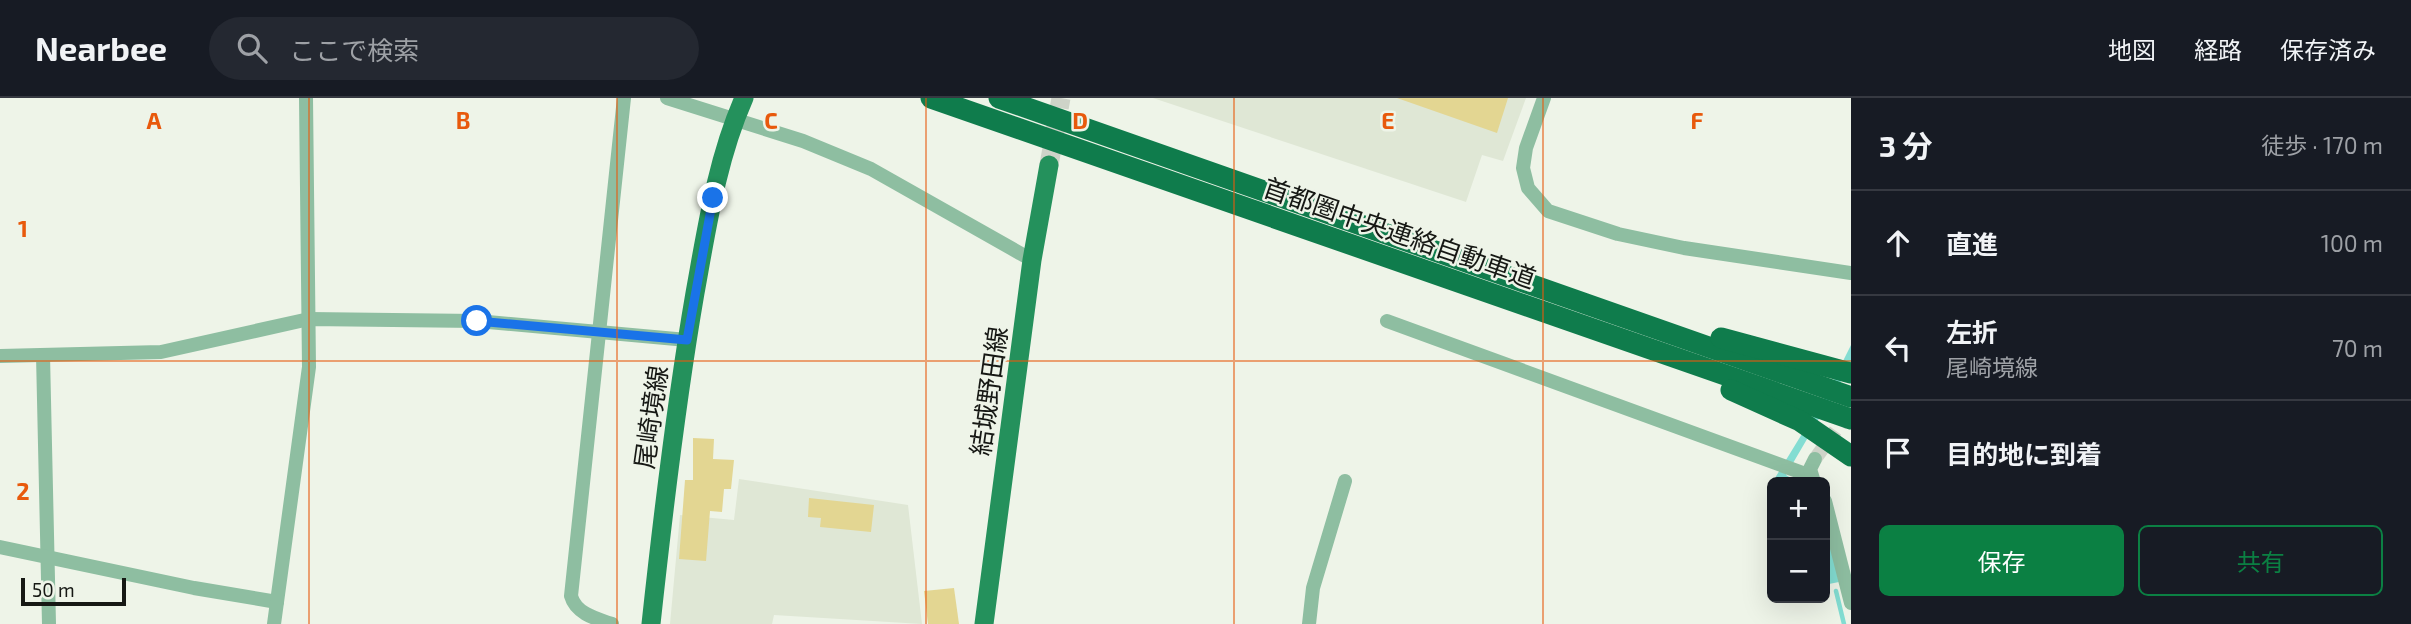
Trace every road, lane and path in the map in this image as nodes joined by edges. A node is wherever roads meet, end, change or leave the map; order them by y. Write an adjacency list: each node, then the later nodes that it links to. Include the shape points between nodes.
1 (306, 98): 13 (street)
2 (624, 98): 15 (street)
3 (667, 98): 8 (street)
4 (744, 98): 8 (main road, 尾崎境線)
5 (931, 98): 19 (highway, 首都圏中央連絡自動車道)
6 (999, 98): 12 (highway, 首都圏中央連絡自動車道)
7 (1544, 98): 11 (street, via 1523,168 1528,188 1548,211 1618,234 1671,245)
8 (736, 118): 10 (street, via 871,169); 16 (main road, 尾崎境線, via 713,198)
9 (1049, 165): 10 (main road, 結城野田線)
10 (1032, 260): 37 (main road, 結城野田線)
11 (1851, 273)
12 (1553, 292): 20 (highway); 21 (highway, 首都圏中央連絡自動車道)
13 (309, 319): 15 (street, via 477,321); 17 (street, via 161,352); 31 (street, via 309,367)
14 (1387, 321): 25 (street)
15 (601, 330): 16 (street); 35 (street, via 571,596 586,615)
16 (687, 340): 36 (main road, 尾崎境線)
17 (43, 355): 18 (street); 30 (street)
18 (0, 356)
19 (1701, 367): 22 (highway, 首都圏中央連絡自動車道); 23 (highway, via 1722,386 1800,421)
20 (1851, 373)
21 (1851, 397)
22 (1851, 419)
23 (1851, 456)
24 (1815, 459): 26 (street)
25 (1807, 477)
26 (1812, 477)
27 (1345, 481): 38 (street, via 1313,588)
28 (1830, 521): 32 (street)
29 (0, 547): 30 (street)
30 (46, 557): 31 (street); 33 (street)
31 (277, 602): 34 (street)
32 (1851, 603)
33 (49, 624)
34 (274, 624)
35 (612, 624)
36 (651, 624)
37 (984, 624)
38 (1309, 624)

